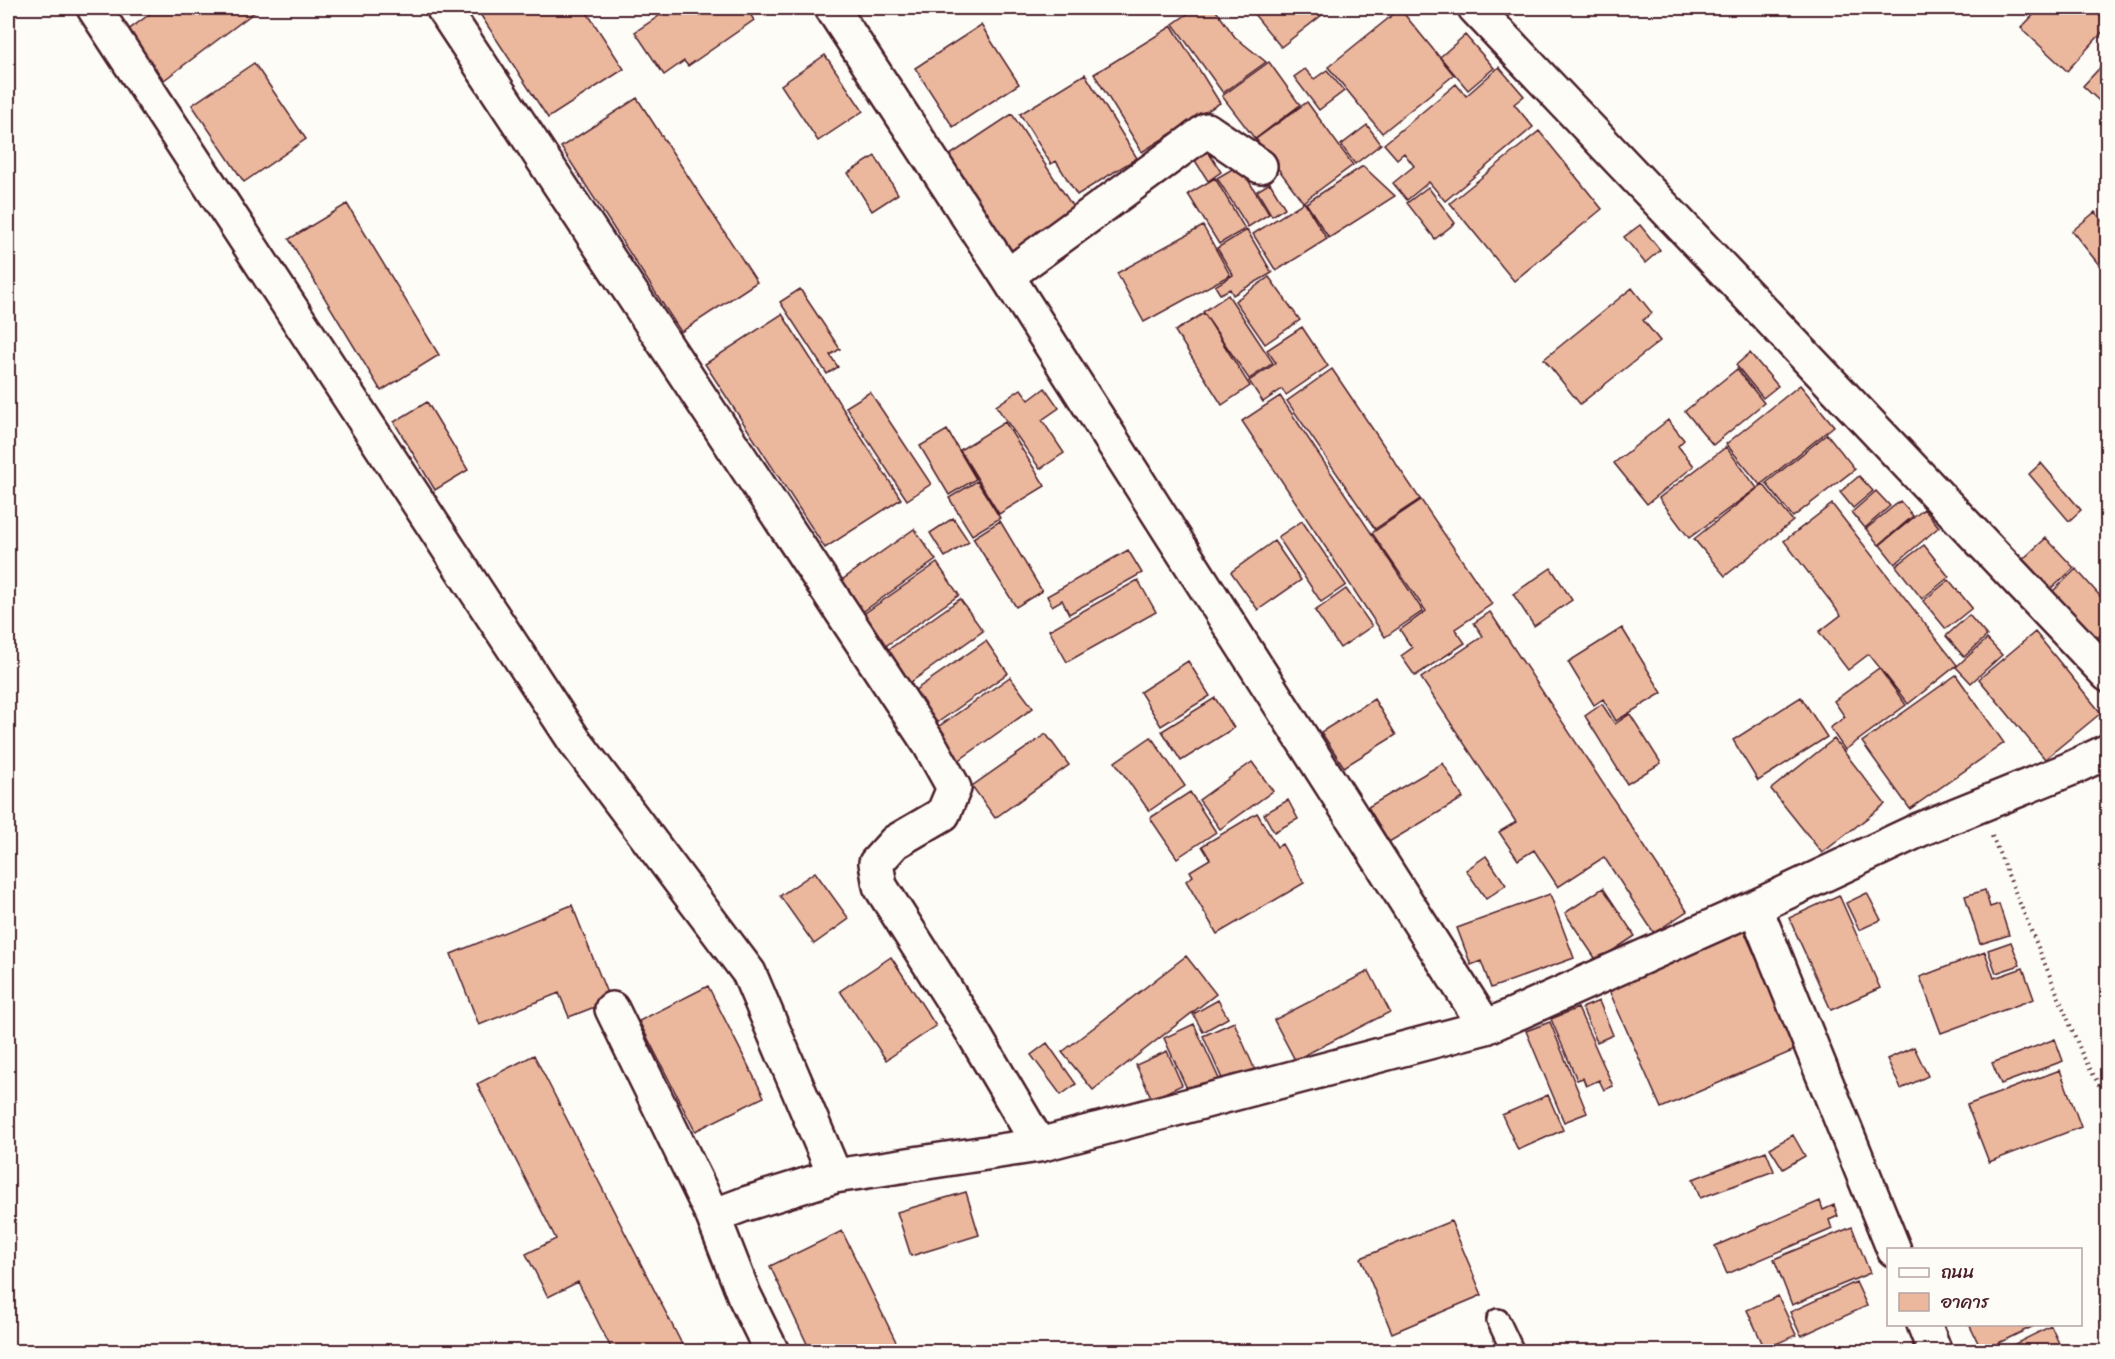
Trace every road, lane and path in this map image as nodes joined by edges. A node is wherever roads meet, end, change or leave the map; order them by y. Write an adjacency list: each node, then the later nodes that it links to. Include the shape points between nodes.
1 (94, 8): 15 (street, via 574,740 749,973)
2 (443, 8): 14 (street, via 930,745 954,788 943,814 895,842 876,863 880,886)
3 (832, 8): 6 (street)
4 (1475, 8): 7 (street)
5 (1260, 166): 6 (street, via 1207,130)
6 (1007, 276): 12 (street)
7 (2108, 675)
8 (2108, 752): 9 (street)
9 (1980, 805): 10 (street); 13 (path, via 2083,1056)
10 (1755, 907): 12 (street); 17 (street)
11 (612, 1009): 16 (street)
12 (1486, 1027): 14 (street)
13 (2108, 1101)
14 (1039, 1145): 15 (street)
15 (835, 1176): 16 (street)
16 (713, 1216): 20 (street, via 744,1295)
17 (1893, 1248)
18 (1498, 1320): 21 (lane)
19 (1925, 1326): 22 (street)
20 (772, 1352)
21 (1513, 1352)
22 (1935, 1352)

